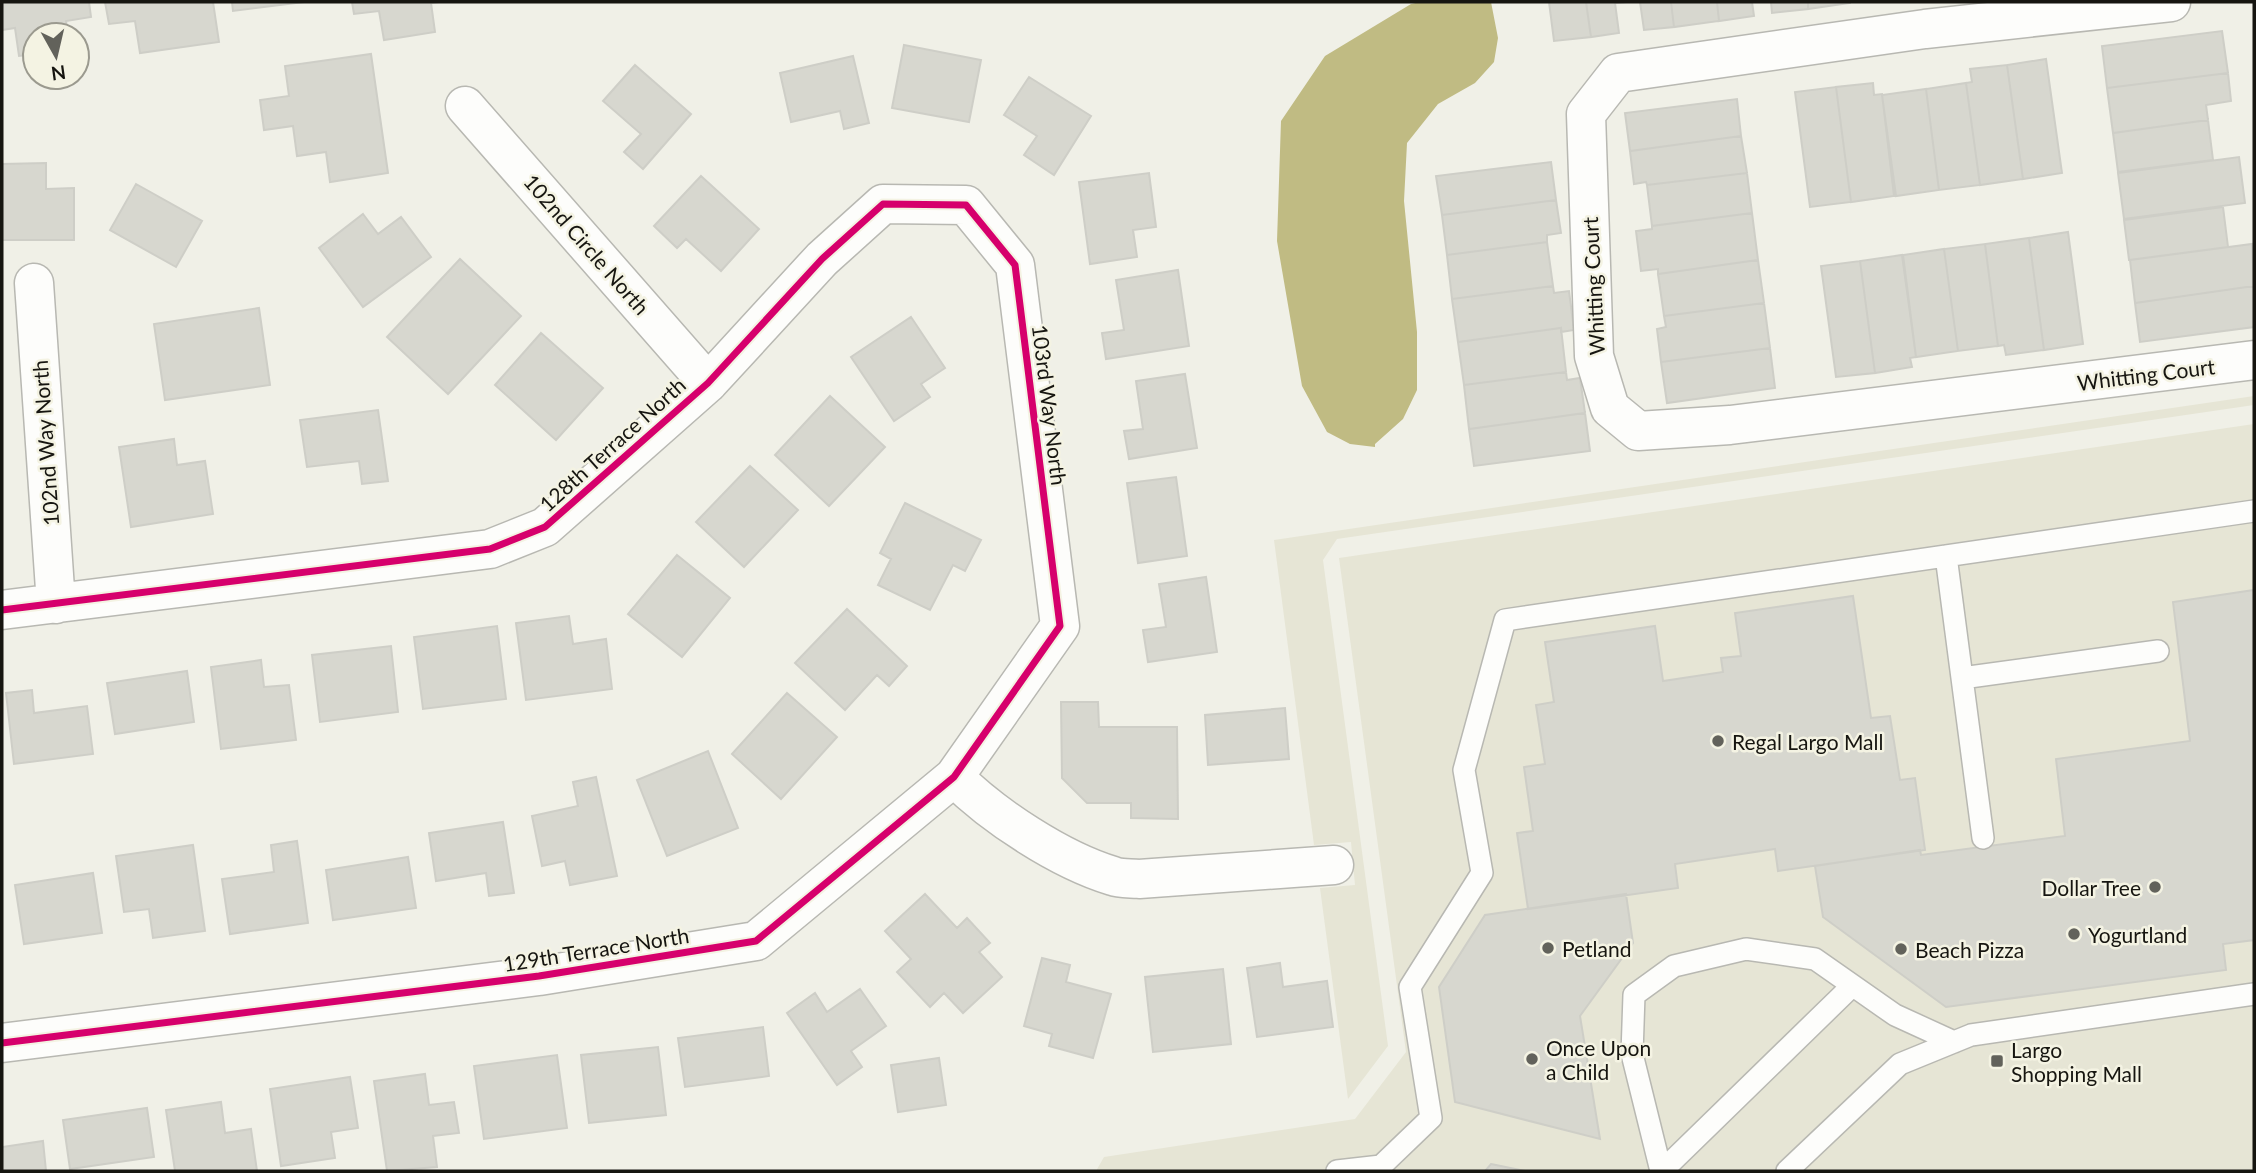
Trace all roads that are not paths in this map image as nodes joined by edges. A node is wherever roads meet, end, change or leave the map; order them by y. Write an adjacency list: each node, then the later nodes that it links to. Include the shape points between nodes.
1 (2171, 2): 5 (street, Whitting Court, via 1925,29 1618,73 1586,114 1594,356 1610,408 1638,430 1730,425)
2 (466, 106): 6 (street, 102nd Circle North)
3 (966, 205): 6 (street, 128th Terrace North, via 883,204 822,259); 11 (street, 103rd Way North, via 1014,265)
4 (34, 283): 9 (street, 102nd Way North)
5 (2254, 360)
6 (708, 383): 9 (street, 128th Terrace North, via 545,527 490,549)
7 (2254, 511): 8 (lane)
8 (1946, 556): 13 (lane); 21 (lane, via 1505,620 1464,770 1482,873 1410,987 1431,1118 1381,1166)
9 (56, 604): 10 (street, 128th Terrace North)
10 (2, 610)
11 (1060, 626): 14 (street, 129th Terrace North)
12 (2158, 651): 13 (lane)
13 (1962, 678): 15 (lane)
14 (954, 777): 16 (street, via 975,798 1049,848 1115,877); 20 (street, 129th Terrace North, via 756,941 539,976)
15 (1983, 838)
16 (1334, 865)
17 (1853, 986): 19 (lane, via 1895,1015); 22 (lane); 22 (lane, via 1815,959 1746,949 1674,967 1634,995 1632,1054)
18 (2254, 994): 19 (lane, via 1971,1035)
19 (1954, 1042): 23 (lane, via 1900,1064)
20 (2, 1043)
21 (1337, 1171)
22 (1662, 1171)
23 (1787, 1171)

